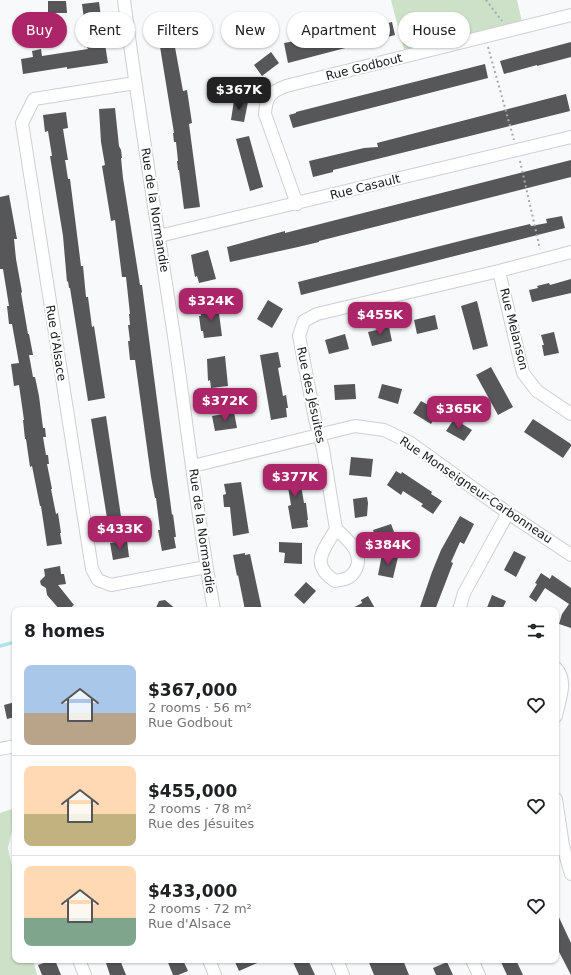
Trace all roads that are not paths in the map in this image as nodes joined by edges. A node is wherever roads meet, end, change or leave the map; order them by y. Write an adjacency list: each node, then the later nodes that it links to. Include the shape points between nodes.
1 (124, 0): 3 (street, Rue de la Normandie)
2 (571, 15): 5 (street, Rue Godbout, via 274,91 266,103 265,114)
3 (135, 83): 6 (street, Rue de la Normandie); 15 (street, Rue d'Alsace, via 34,99 22,123 92,569 98,580 111,585)
4 (571, 137): 5 (street, Rue Casault)
5 (297, 204): 6 (street, Rue Casault)
6 (159, 236): 11 (street, Rue de la Normandie)
7 (571, 252): 8 (street, Rue des Jésuites)
8 (499, 271): 9 (street, Rue Melanson, via 523,372 537,391); 10 (street, Rue des Jésuites, via 317,314 304,321 299,336)
9 (571, 414)
10 (320, 434): 11 (street, Rue Monseigneur-Carbonneau); 12 (street, Rue Monseigneur-Carbonneau, via 354,426 384,430 409,442); 13 (street, Rue des Jésuites)
11 (193, 466): 15 (street, Rue de la Normandie)
12 (508, 512): 14 (street, Rue Monseigneur-Carbonneau); 17 (street, via 464,593)
13 (336, 529)
14 (571, 554)
15 (206, 567): 16 (street, Rue de la Normandie)
16 (213, 607)
17 (460, 607)
18 (559, 671): 19 (street, via 563,682)
19 (559, 701)
20 (12, 747): 21 (street)
21 (0, 749)
22 (559, 819): 23 (street)
23 (571, 874)
24 (80, 963): 28 (street)
25 (210, 963): 29 (street)
26 (337, 963): 30 (street)
27 (473, 963): 31 (street)
28 (85, 975)
29 (215, 975)
30 (343, 975)
31 (478, 975)

